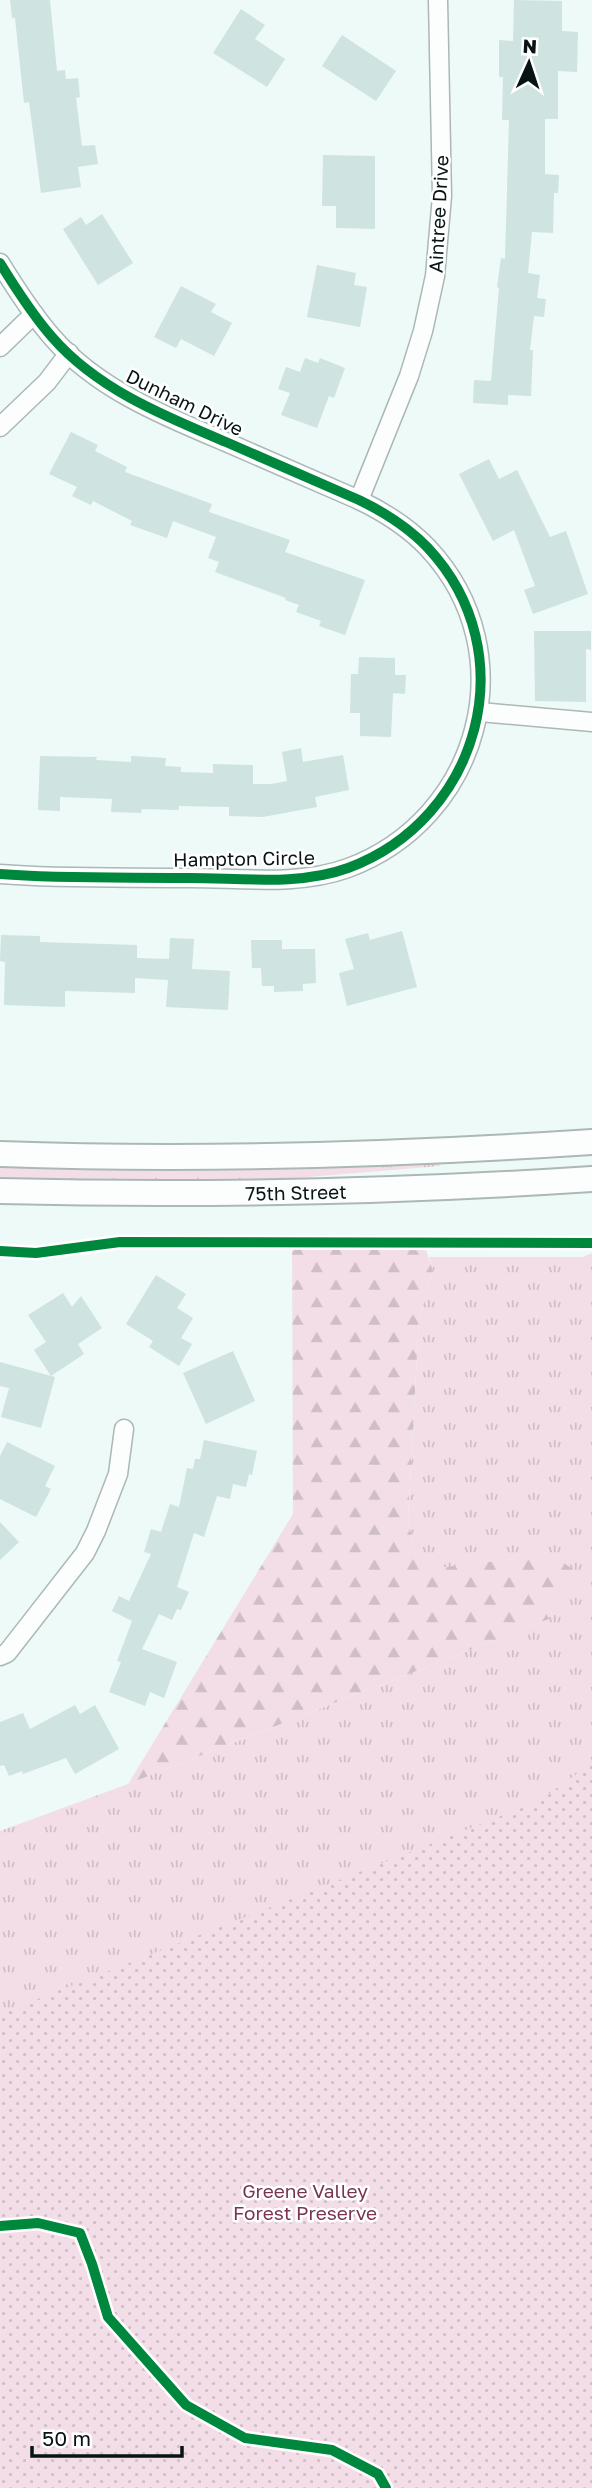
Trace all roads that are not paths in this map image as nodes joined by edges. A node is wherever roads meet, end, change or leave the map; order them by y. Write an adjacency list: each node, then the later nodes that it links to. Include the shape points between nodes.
1 (438, 0): 7 (street, Aintree Drive, via 442,196 435,276 409,376)
2 (0, 263): 3 (street, Dunham Drive)
3 (34, 314): 4 (street); 5 (street, Dunham Drive)
4 (0, 347)
5 (69, 353): 6 (street, via 47,382); 7 (street, Dunham Drive, via 113,388 158,413)
6 (0, 427)
7 (359, 499): 8 (street, Hampton Circle, via 405,527 428,548 452,581 473,628)
8 (480, 712): 9 (street); 10 (street, Hampton Circle, via 460,769 424,820 375,857 346,869 296,878)
9 (592, 722)
10 (0, 874)
11 (592, 1142): 12 (main road, 75th Street, via 321,1155)
12 (0, 1154)
13 (592, 1179): 14 (main road, 75th Street, via 345,1192)
14 (0, 1191)
15 (124, 1429): 16 (street, via 118,1474 85,1553)
16 (0, 1656)

